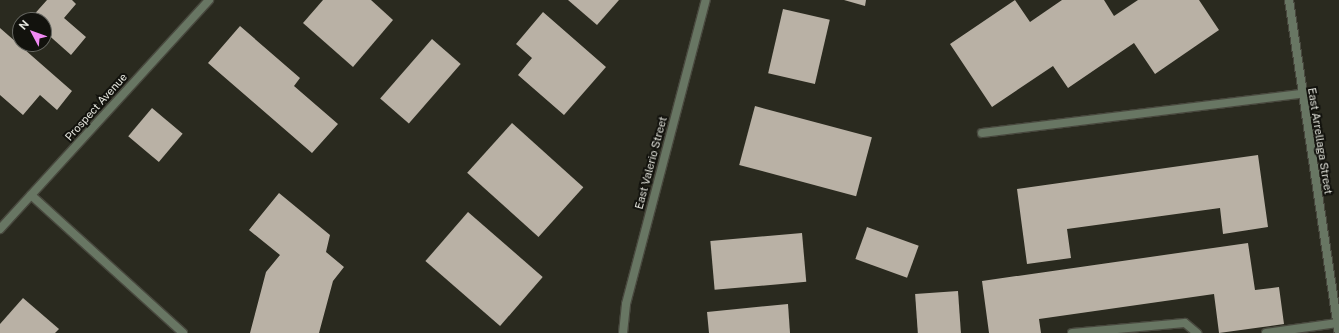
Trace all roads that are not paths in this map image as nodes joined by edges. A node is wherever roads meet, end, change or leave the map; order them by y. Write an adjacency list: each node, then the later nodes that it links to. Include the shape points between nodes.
1 (209, 0): 6 (street, Prospect Avenue)
2 (706, 0): 10 (street, East Valerio Street, via 626,304)
3 (1289, 0): 4 (street, East Arrellaga Street)
4 (1301, 94): 5 (street); 8 (street, East Arrellaga Street)
5 (982, 133)
6 (31, 195): 7 (street, Prospect Avenue); 9 (street)
7 (0, 229)
8 (1337, 323): 13 (street); 14 (street, East Arrellaga Street)
9 (183, 333)
10 (623, 333)
11 (1072, 333): 12 (street, via 1185,323)
12 (1198, 333)
13 (1266, 333)
14 (1339, 333)

